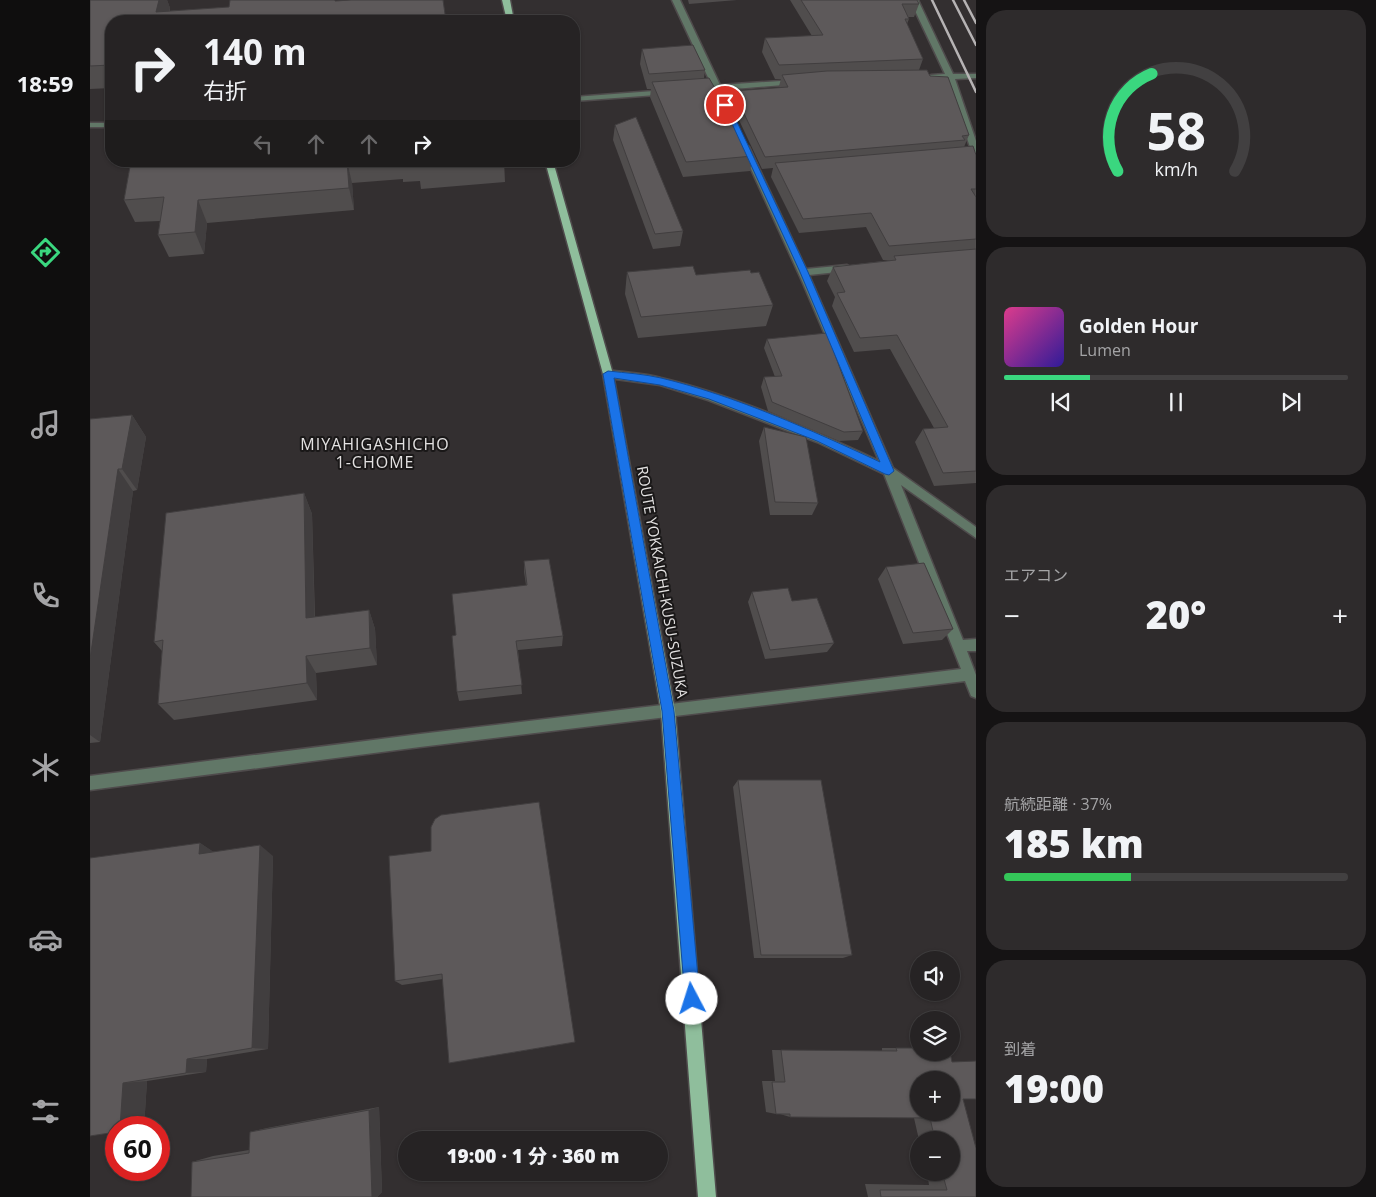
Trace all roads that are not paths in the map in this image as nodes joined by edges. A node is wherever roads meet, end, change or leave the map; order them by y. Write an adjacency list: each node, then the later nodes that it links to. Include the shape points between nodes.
1 (506, 0): 4 (main road)
2 (676, 0): 9 (street)
3 (914, 0): 6 (street)
4 (510, 15)
5 (976, 76): 6 (street)
6 (950, 77): 7 (street); 17 (street)
7 (922, 78)
8 (804, 81): 9 (street)
9 (717, 88): 10 (street); 13 (street)
10 (698, 90)
11 (679, 91): 12 (street)
12 (580, 99)
13 (729, 114)
14 (105, 124): 15 (street)
15 (90, 125)
16 (742, 140): 21 (street, via 763,174)
17 (976, 154): 18 (street)
18 (966, 156)
19 (551, 167): 22 (main road, ROUTE YOKKAICHI-KUSU-SUZUKA)
20 (861, 267): 21 (street)
21 (804, 272): 23 (street)
22 (608, 374): 23 (street, via 660,381 712,397 821,439); 29 (main road, ROUTE YOKKAICHI-KUSU-SUZUKA)
23 (889, 471): 24 (street); 26 (street)
24 (976, 533)
25 (976, 645): 26 (street)
26 (958, 646): 27 (street)
27 (969, 674): 28 (street); 29 (street)
28 (976, 692)
29 (668, 711): 30 (street, via 353,747); 31 (main road, ROUTE YOKKAICHI-KUSU-SUZUKA)
30 (90, 783)
31 (707, 1197)

